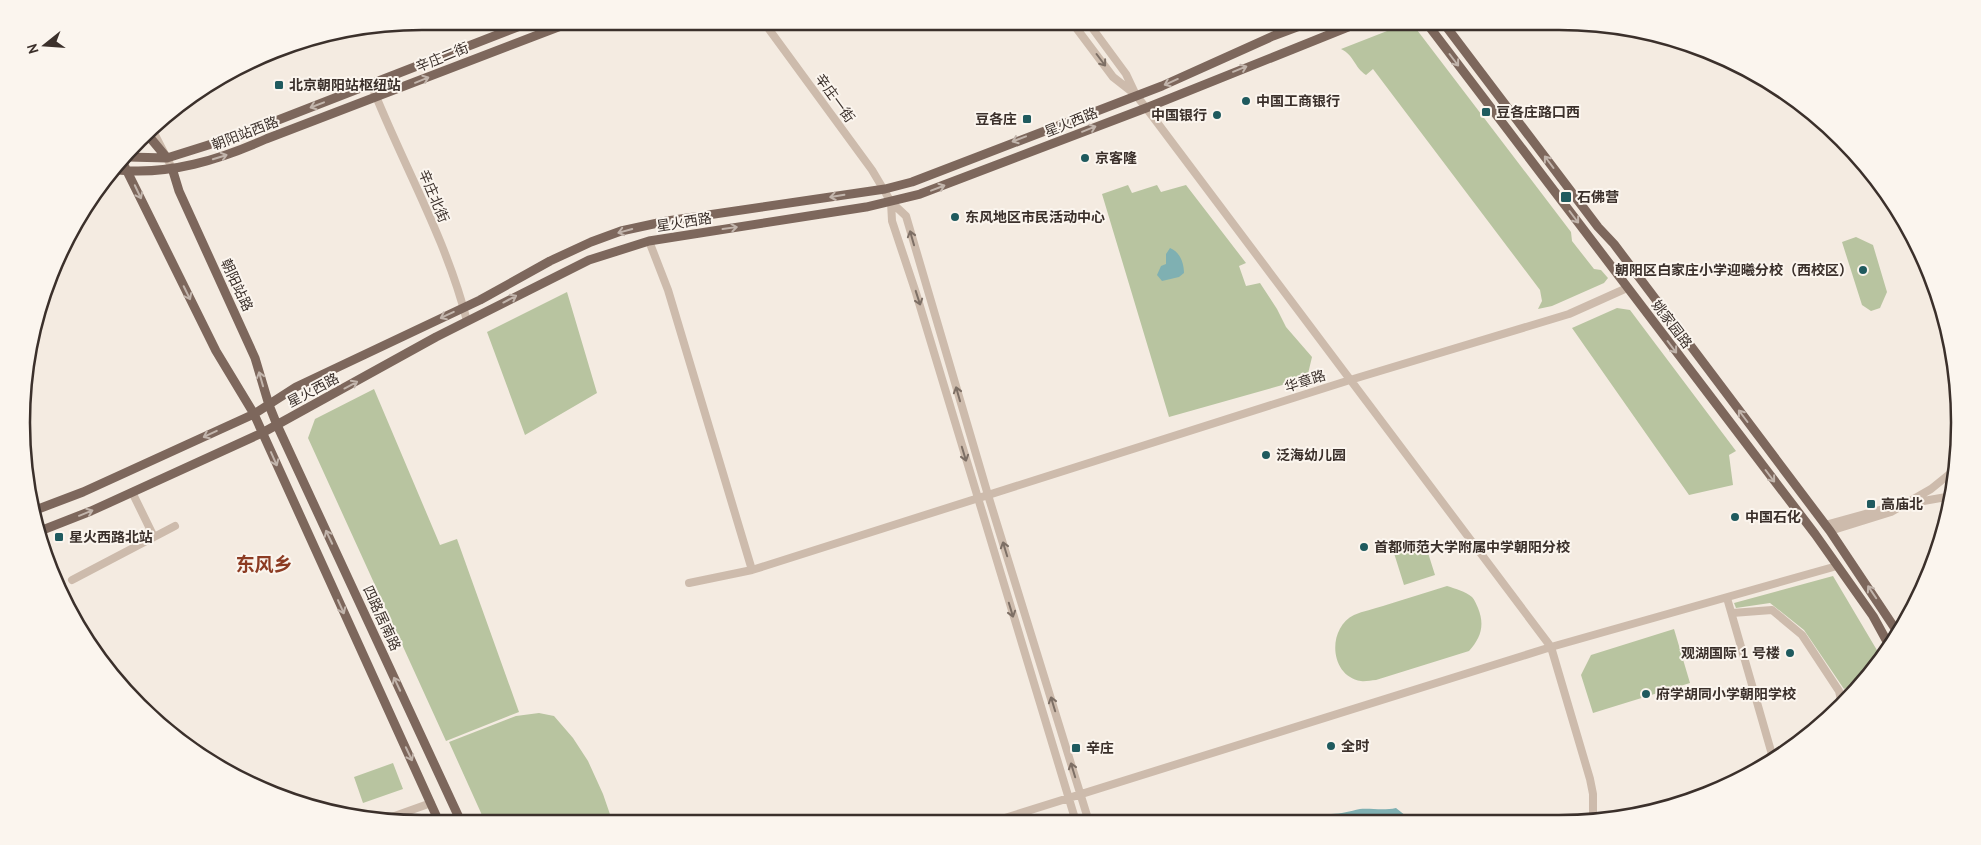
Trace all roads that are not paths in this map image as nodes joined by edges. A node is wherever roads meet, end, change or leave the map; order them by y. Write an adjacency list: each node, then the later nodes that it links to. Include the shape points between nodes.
1 (510, 30): 10 (main road, 辛庄二街)
2 (551, 30): 12 (main road, 辛庄二街, one-way to 2)
3 (770, 30): 20 (street, 辛庄一街)
4 (1079, 30): 11 (street, one-way to 11, via 1113,76)
5 (1094, 30): 11 (street, via 1126,74)
6 (1291, 30): 11 (main road, 星火西路, one-way to 11)
7 (1341, 30): 13 (main road, 星火西路, one-way to 7)
8 (1432, 30): 23 (main road, 姚家园路, one-way to 23)
9 (1449, 30): 39 (main road, 姚家园路, one-way to 9)
10 (371, 84): 12 (street, 辛庄北街); 17 (main road, 朝阳站西路, one-way to 17, via 237,136)
11 (1136, 95): 13 (street); 20 (main road, 星火西路, one-way to 20, via 912,182)
12 (377, 98): 19 (main road, 朝阳站西路, one-way to 12, via 187,167 235,153); 24 (street, 辛庄北街, via 419,192)
13 (1146, 108): 21 (main road, 星火西路, one-way to 13, via 920,194); 26 (street)
14 (155, 135): 17 (street, 朝阳站路)
15 (151, 139): 17 (main road)
16 (133, 157): 17 (main road, 朝阳站西路)
17 (167, 158): 19 (street, 朝阳站路)
18 (126, 167): 19 (main road, 朝阳站西路); 28 (main road, one-way to 28, via 216,352)
19 (172, 168): 27 (main road, 朝阳站路, one-way to 19, via 256,358 179,191)
20 (885, 189): 21 (street, 辛庄一街); 24 (main road, 星火西路, one-way to 24, via 667,221 621,231 550,260)
21 (891, 202): 22 (main road, 星火西路, one-way to 21); 33 (street, one-way to 21, via 906,216); 34 (street, one-way to 34, via 892,221)
22 (649, 241): 25 (main road, 星火西路, one-way to 22, via 589,260); 43 (street, via 668,290)
23 (1627, 288): 26 (street, 华章路, via 1569,314); 42 (main road, 姚家园路, one-way to 42)
24 (464, 308): 25 (street, 辛庄北街); 27 (main road, 星火西路, one-way to 27, via 296,387)
25 (467, 321): 29 (main road, 星火西路, one-way to 25)
26 (1350, 380): 33 (street, 华章路); 50 (street)
27 (269, 405): 28 (main road, 星火西路); 29 (main road, 朝阳站路)
28 (254, 414): 30 (main road); 37 (main road, 星火西路, one-way to 37)
29 (277, 425): 30 (main road, 星火西路); 59 (main road, 四路居南路, one-way to 29)
30 (262, 433): 32 (main road, 星火西路); 55 (main road, one-way to 55)
31 (1948, 474): 36 (street)
32 (132, 492): 40 (main road, 星火西路, one-way to 32); 41 (street)
33 (988, 495): 34 (street, 华章路); 53 (street, one-way to 33)
34 (978, 498): 43 (street, 华章路); 54 (street, one-way to 54)
35 (1943, 498): 36 (street)
36 (1906, 504): 39 (street, via 1891,512)
37 (40, 508)
38 (175, 526): 41 (street)
39 (1828, 528): 48 (main road, 姚家园路, one-way to 39)
40 (45, 529)
41 (154, 537): 44 (street)
42 (1837, 566): 46 (street); 49 (main road, 姚家园路)
43 (752, 570): 45 (street, 华章路)
44 (72, 580)
45 (689, 583)
46 (1728, 598): 47 (street); 50 (street)
47 (1732, 613): 51 (street, via 1772,610 1802,635); 52 (street)
48 (1894, 626)
49 (1886, 639)
50 (1551, 647): 53 (street); 56 (street, via 1590,779)
51 (1840, 696)
52 (1772, 752)
53 (1080, 793): 54 (street); 62 (street)
54 (1068, 797): 60 (street); 61 (street)
55 (431, 803): 57 (street); 58 (main road)
56 (1593, 813)
57 (400, 814)
58 (436, 815)
59 (458, 815)
60 (1013, 815)
61 (1074, 815)
62 (1087, 815)

